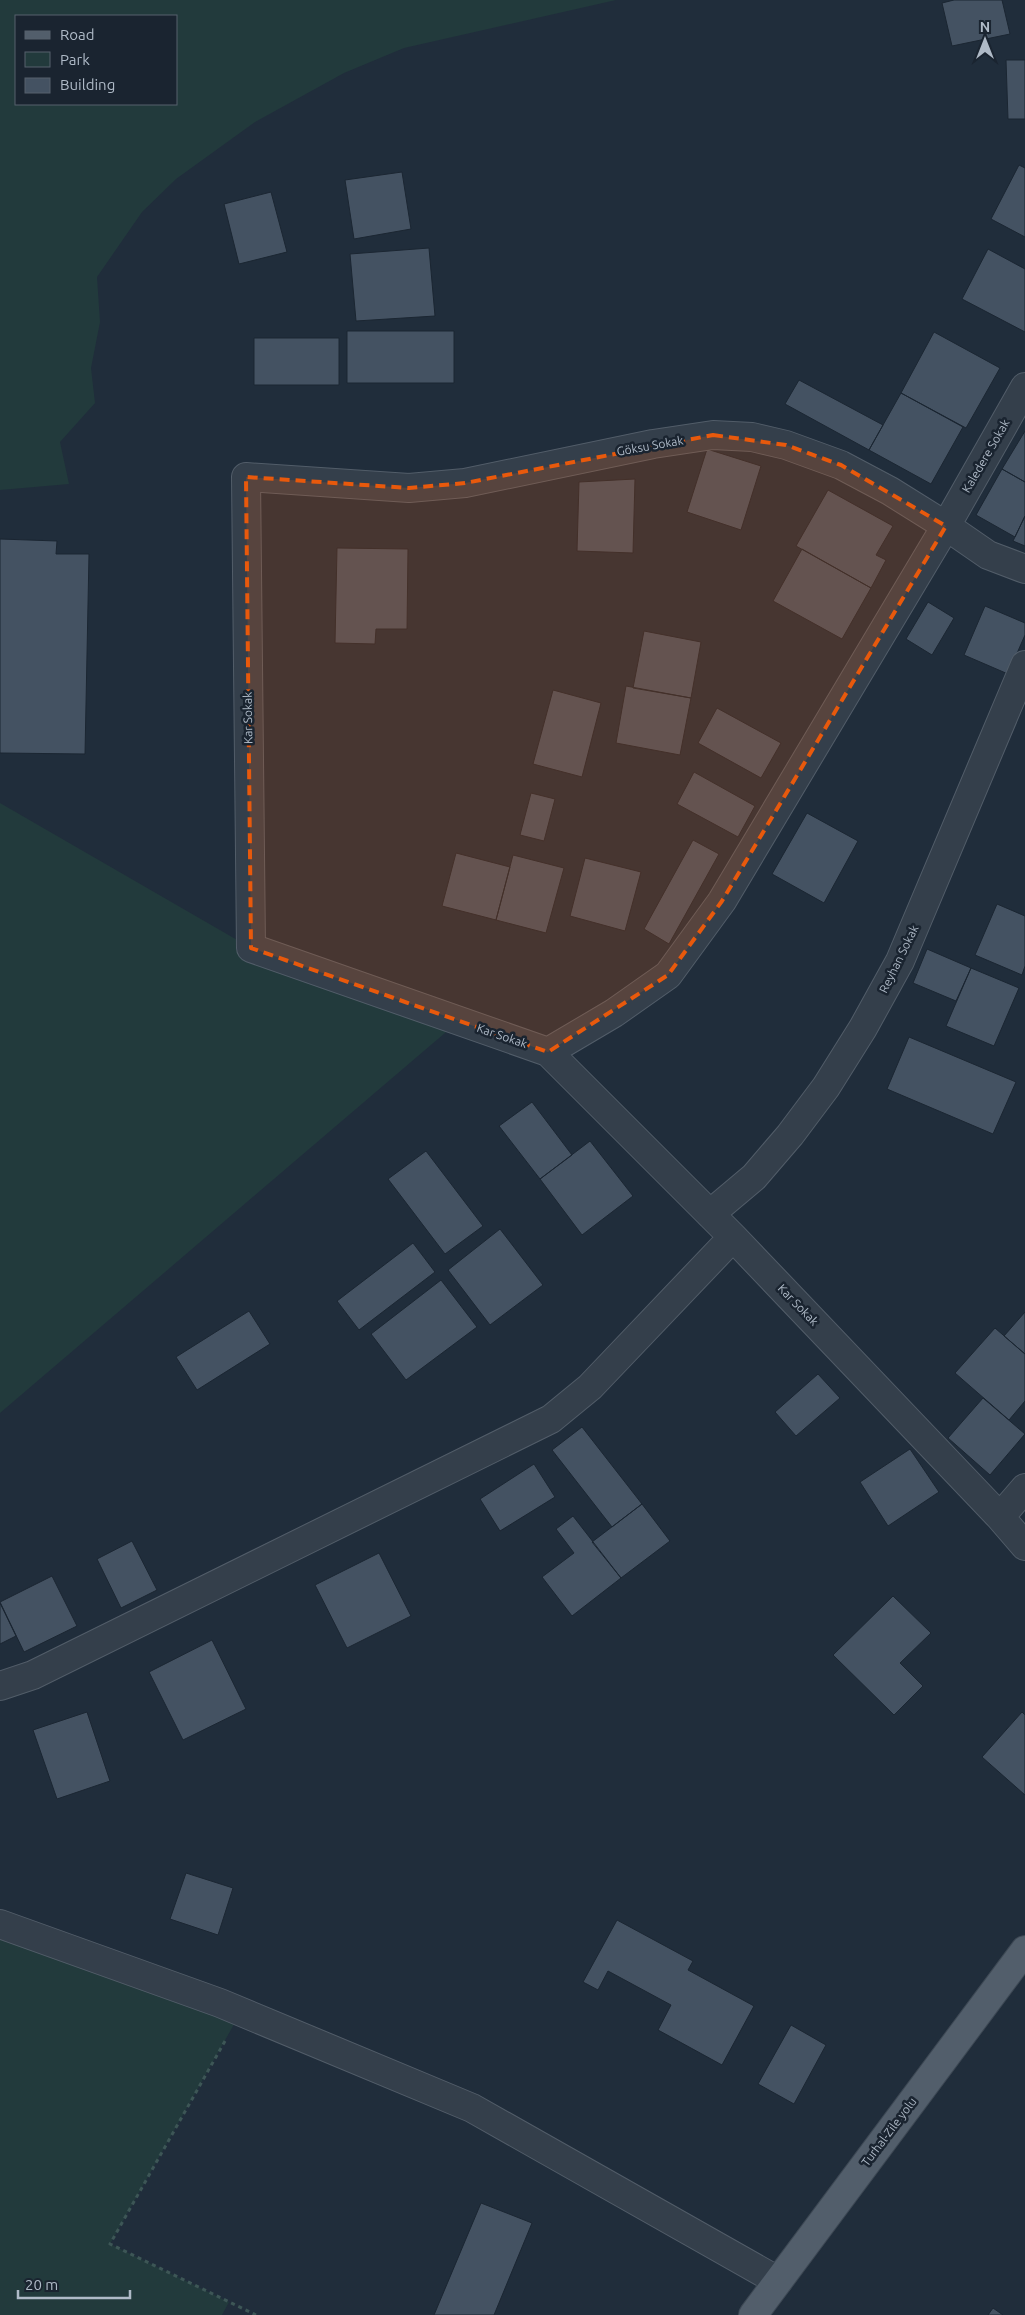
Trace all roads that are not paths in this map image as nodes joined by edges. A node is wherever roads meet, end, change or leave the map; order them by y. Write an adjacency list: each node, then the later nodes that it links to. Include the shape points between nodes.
1 (1025, 387): 3 (street, Kaledere Sokak)
2 (246, 477): 3 (street, Göksu Sokak, via 409,488 465,483 704,436 752,437 842,465); 6 (street, Kar Sokak, via 251,948)
3 (946, 526): 4 (street, Göksu Sokak, via 988,555); 6 (street, Kaledere Sokak, via 722,901 668,975 614,1013)
4 (1025, 569)
5 (1025, 665): 7 (street, Reyhan Sokak, via 900,961 862,1028 826,1087 790,1135 754,1178)
6 (548, 1052): 7 (street, Kar Sokak)
7 (710, 1214): 8 (street, Kar Sokak)
8 (733, 1237): 10 (street, Kar Sokak); 12 (street, via 590,1387 551,1419 33,1675)
9 (1025, 1488): 10 (street)
10 (1000, 1517): 11 (street, Kar Sokak)
11 (1025, 1546)
12 (0, 1686)
13 (0, 1924): 15 (street, via 241,2012 472,2108)
14 (1025, 1950): 15 (main road, Turhal-Zile yolu)
15 (778, 2281): 16 (main road, Turhal-Zile yolu)
16 (753, 2315)

